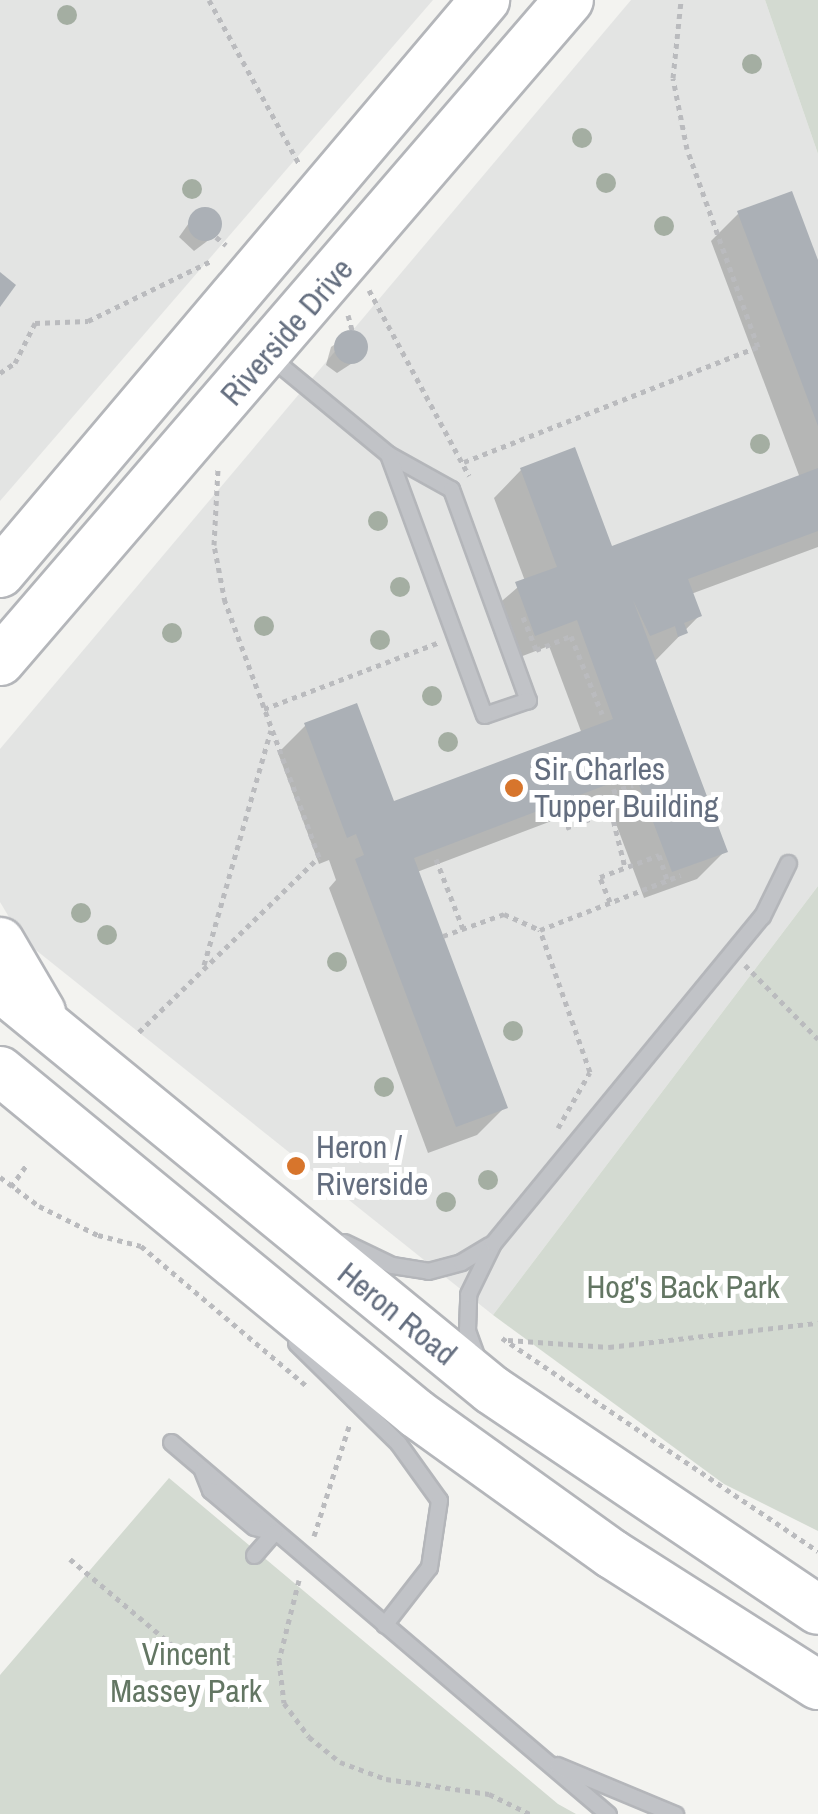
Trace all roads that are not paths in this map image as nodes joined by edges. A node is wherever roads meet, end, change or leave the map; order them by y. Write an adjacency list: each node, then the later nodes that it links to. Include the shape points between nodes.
1 (485, 0): 5 (main road, Riverside Drive)
2 (569, 0): 3 (main road, Riverside Drive)
3 (268, 355): 4 (lane); 6 (main road, Riverside Drive)
4 (388, 454): 4 (lane, via 451,489 528,700 484,715)
5 (4, 567)
6 (0, 660)
7 (788, 863): 14 (lane, via 778,893)
8 (0, 942): 10 (main road)
9 (0, 988): 10 (main road, Heron Road)
10 (52, 1032): 12 (main road, Heron Road)
11 (0, 1071): 13 (main road, Heron Road)
12 (232, 1180): 14 (lane, via 392,1265 444,1268); 17 (main road, Heron Road)
13 (147, 1194): 15 (lane); 23 (main road, Heron Road, via 417,1414 560,1518)
14 (492, 1243): 17 (lane, via 468,1294 467,1312 472,1348)
15 (273, 1320)
16 (287, 1334): 22 (lane, via 407,1454 439,1500 440,1530 429,1567)
17 (492, 1390): 21 (main road, Heron Road)
18 (171, 1442): 19 (lane, via 264,1515)
19 (274, 1532): 20 (lane); 22 (lane)
20 (254, 1555)
21 (818, 1610)
22 (384, 1626): 24 (lane)
23 (818, 1685)
24 (523, 1745): 25 (lane); 26 (lane, via 593,1783)
25 (608, 1814)
26 (675, 1814)

